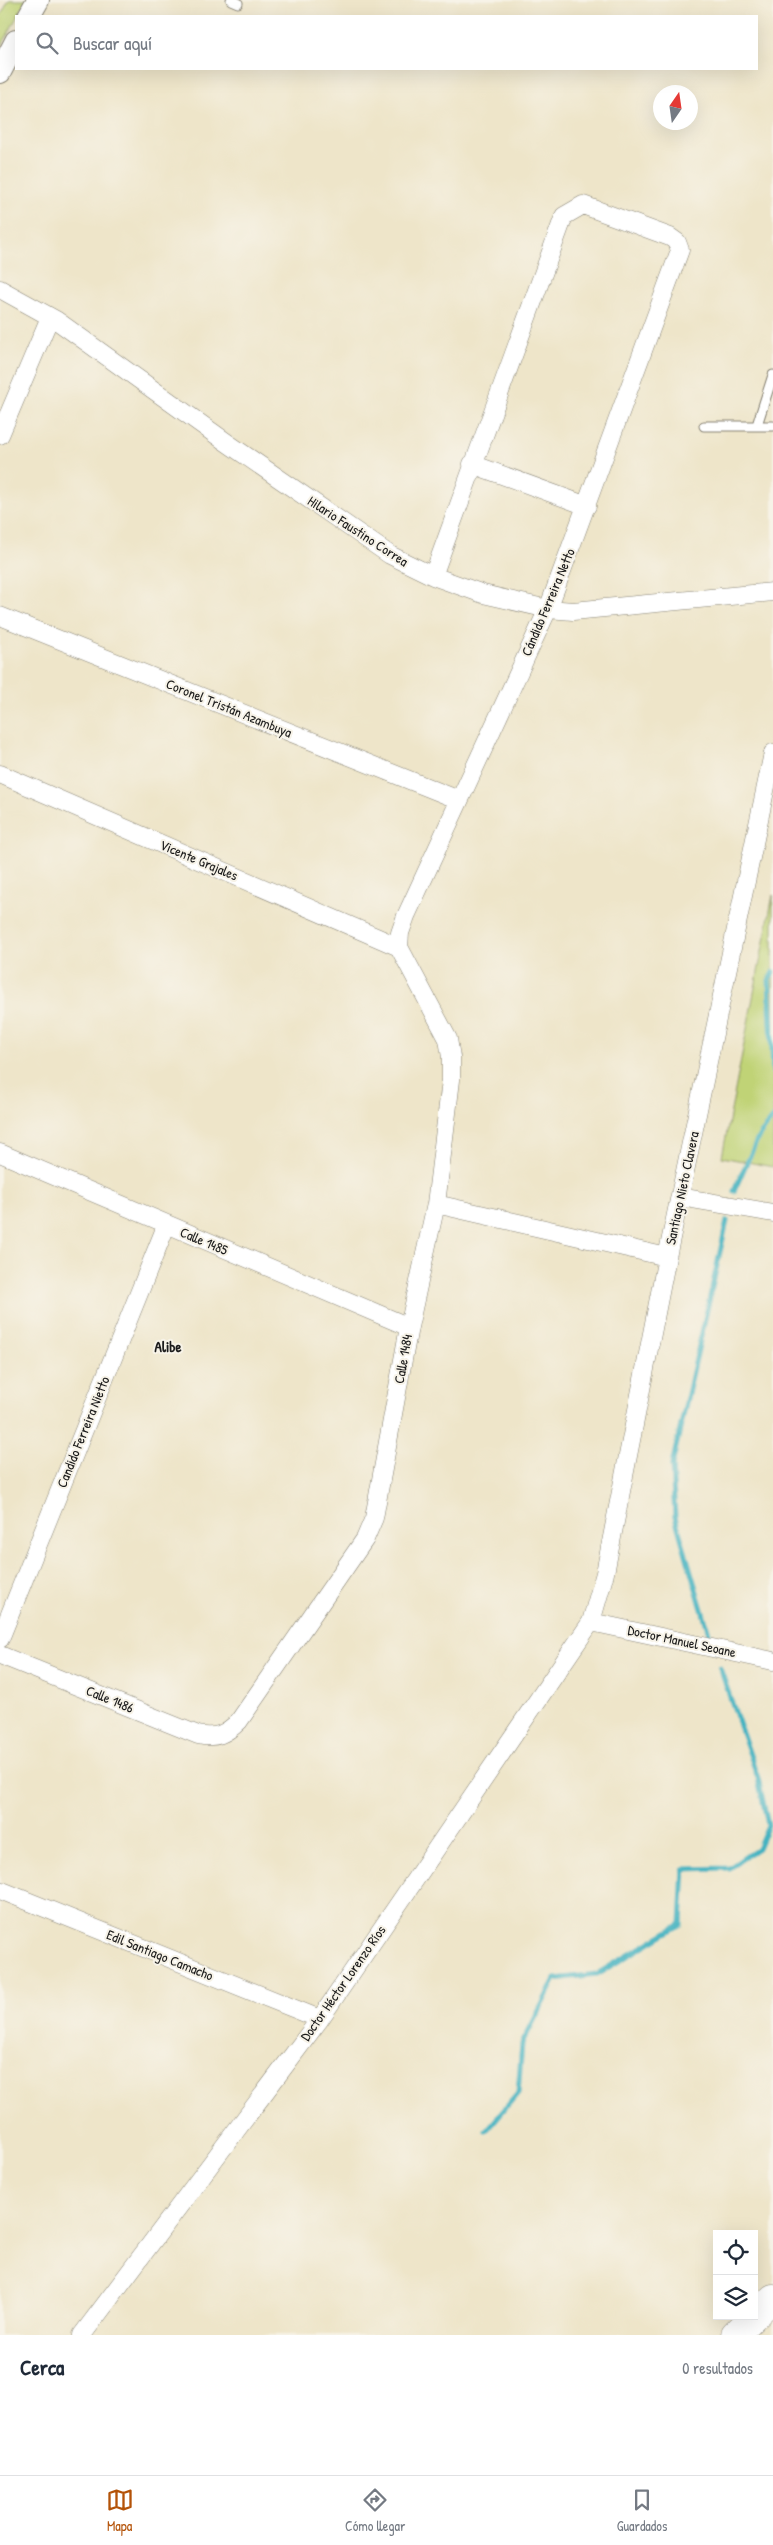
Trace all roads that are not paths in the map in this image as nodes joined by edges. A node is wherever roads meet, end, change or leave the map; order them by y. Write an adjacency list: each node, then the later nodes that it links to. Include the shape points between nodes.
1 (38, 0): 2 (street)
2 (30, 15)
3 (15, 43): 4 (street)
4 (0, 72)
5 (0, 289): 6 (street, Hilario Faustino Correa)
6 (50, 316): 11 (street); 14 (street, Hilario Faustino Correa, via 390,555)
7 (773, 375): 8 (lane)
8 (757, 425): 9 (lane); 10 (lane)
9 (704, 426)
10 (773, 426)
11 (0, 435)
12 (472, 464): 13 (street); 13 (street, Cándido Ferreira Netto, via 564,216 583,206 670,237 680,250); 14 (street)
13 (587, 506): 16 (street, Cándido Ferreira Netto)
14 (433, 576): 16 (street, Hilario Faustino Correa, via 483,594)
15 (773, 592): 16 (street, Hilario Faustino Correa, via 573,611)
16 (548, 609): 20 (street, Cándido Ferreira Netto)
17 (0, 616): 20 (street, Coronel Tristán Azambuya)
18 (773, 753): 23 (street, Santiago Nieto Clavera)
19 (0, 774): 21 (street, Vicente Grajales)
20 (459, 800): 21 (street, Cándido Ferreira Netto, via 406,916)
21 (399, 947): 24 (street, Calle 1484, via 448,1039 451,1057)
22 (0, 1153): 26 (street, Calle 1485)
23 (680, 1197): 25 (street); 27 (street, Santiago Nieto Clavera)
24 (436, 1204): 27 (street); 28 (street, Calle 1484)
25 (773, 1213)
26 (166, 1226): 28 (street, Calle 1485); 30 (street, Candido Ferreira Nietto)
27 (667, 1257): 29 (street, Santiago Nieto Clavera, via 606,1563)
28 (409, 1327): 33 (street, Calle 1484, via 374,1518 365,1539 239,1721)
29 (591, 1622): 32 (street, Doctor Manuel Seoane); 35 (street, Doctor Héctor Lorenzo Ríos)
30 (0, 1639)
31 (0, 1656): 33 (street, Calle 1486, via 198,1735)
32 (773, 1661)
33 (220, 1736)
34 (0, 1890): 35 (street, Edil Santiago Camacho)
35 (320, 2019): 39 (street, Doctor Héctor Lorenzo Ríos)
36 (773, 2298): 37 (highway)
37 (758, 2312)
38 (750, 2320): 40 (highway)
39 (82, 2335)
40 (734, 2335)

